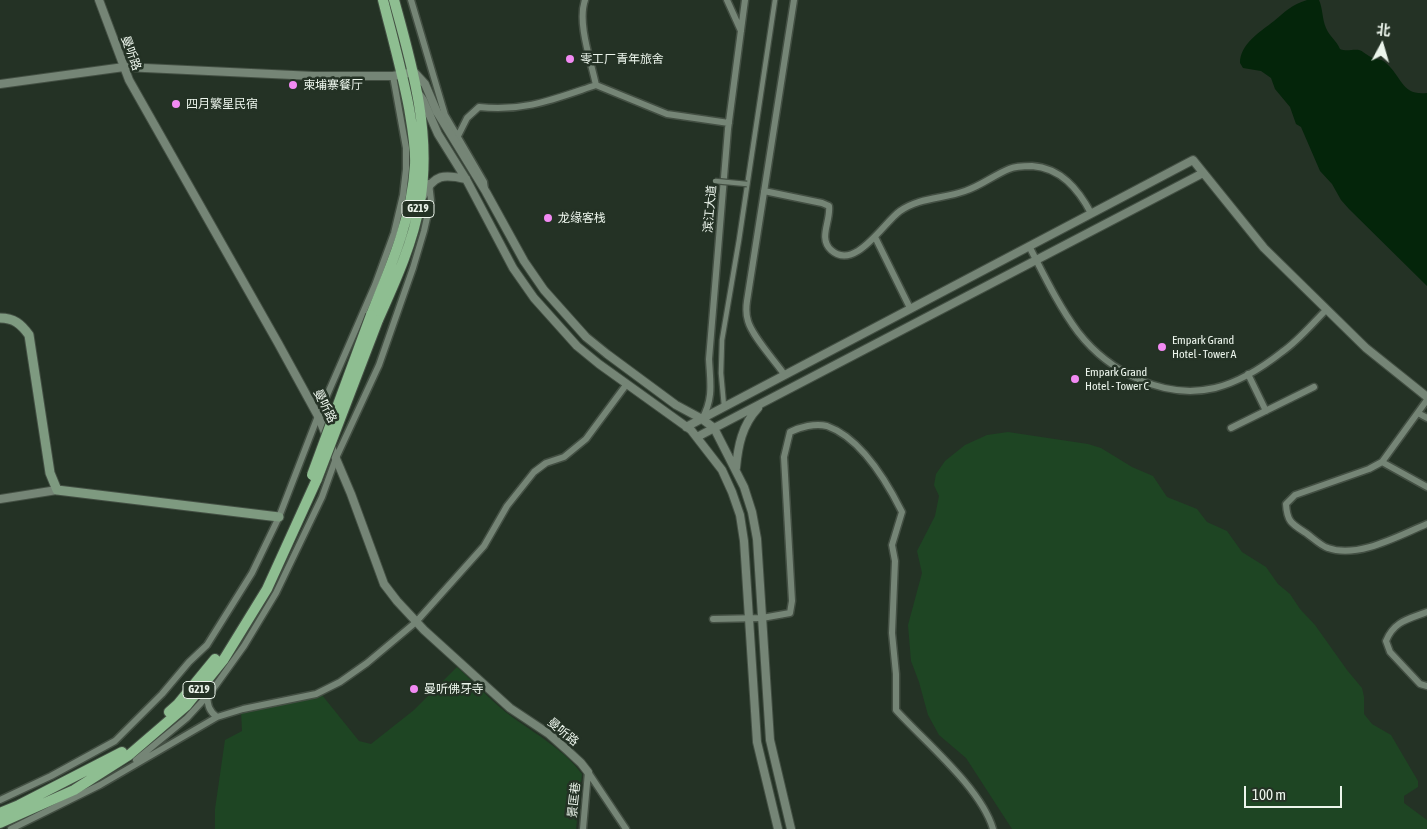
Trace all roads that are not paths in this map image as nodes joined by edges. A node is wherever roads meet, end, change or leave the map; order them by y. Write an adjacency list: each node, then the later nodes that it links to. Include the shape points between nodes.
1 (99, 0): 11 (street, 曼听路)
2 (382, 0): 12 (highway)
3 (394, 0): 12 (highway)
4 (410, 0): 17 (street, via 445,115)
5 (727, 0): 10 (street)
6 (745, 0): 10 (street, 滨江大道)
7 (775, 0): 22 (street)
8 (794, 0): 23 (street)
9 (584, 3): 14 (street, via 583,24)
10 (741, 31): 16 (street, 滨江大道)
11 (124, 67): 12 (street, via 314,76); 13 (street); 45 (street, 曼听路)
12 (403, 74): 15 (highway); 24 (street, via 425,84 436,112); 34 (highway, G219, via 415,162 410,205); 45 (street, via 406,169 394,233)
13 (0, 84)
14 (596, 86): 16 (street, via 667,114); 17 (street, via 536,105 501,110 479,107 467,118)
15 (417, 92): 19 (street); 25 (highway, G219, via 423,162)
16 (728, 123): 47 (street, 滨江大道, via 709,359 711,396)
17 (458, 136): 24 (street, via 484,182)
18 (1203, 173): 26 (street, via 1193,160); 31 (street); 33 (street, via 1264,248)
19 (466, 179): 21 (street, via 448,175); 28 (street)
20 (715, 181): 22 (street, bridge)
21 (429, 183): 25 (street); 52 (street, via 430,200 414,268 379,365)
22 (748, 184): 42 (street, via 722,340)
23 (764, 191): 29 (street, via 829,206 830,215 824,234 827,245 838,254 858,251); 36 (street, via 746,312 751,328)
24 (486, 192): 27 (street)
25 (420, 202): 34 (highway, G219, via 406,254)
26 (1091, 213): 29 (street, via 1070,182 1055,172 1025,166 1011,168 967,191 916,202 900,211); 30 (street)
27 (506, 228): 28 (street); 47 (street, via 544,290 586,337 676,405)
28 (495, 234): 38 (street, via 513,268 539,304 577,346)
29 (875, 237): 32 (street)
30 (1029, 246): 31 (street); 32 (street)
31 (1036, 259): 37 (street, via 1062,308 1080,333 1104,359 1131,376 1184,391 1215,388); 41 (street)
32 (910, 308): 36 (street)
33 (1326, 310): 37 (street, via 1284,352); 40 (street)
34 (375, 317): 55 (highway, G219, bridge)
35 (0, 318): 57 (main road, via 17,322 29,335 50,473)
36 (784, 374): 42 (street)
37 (1248, 374): 43 (street)
38 (626, 385): 48 (street); 65 (street, via 586,439 564,457 546,463 534,472 507,506 484,546)
39 (1314, 387): 43 (street)
40 (1427, 399): 44 (street)
41 (762, 402): 49 (street); 54 (street, via 745,426 739,442)
42 (724, 406): 47 (street)
43 (1266, 411): 50 (street)
44 (1418, 413): 46 (street); 53 (street)
45 (318, 416): 52 (street, 曼听路); 59 (street)
46 (1427, 418)
47 (702, 419): 48 (street); 49 (street)
48 (686, 427): 51 (street)
49 (714, 428): 51 (street); 54 (street)
50 (1231, 428)
51 (697, 437): 62 (street, via 722,470 740,515)
52 (336, 458): 65 (street, 曼听路, via 384,584); 67 (street, via 322,497 276,593 244,646)
53 (1382, 462): 56 (street); 60 (street, via 1295,495 1286,504 1286,516 1328,548 1347,551 1366,548)
54 (736, 470): 63 (street, via 752,512 757,539)
55 (314, 477): 70 (highway, G219, via 267,589 224,659 186,706); 72 (highway, G219, via 258,591 222,650 178,704 124,751)
56 (1427, 487)
57 (57, 490): 58 (street); 59 (main road)
58 (0, 499)
59 (279, 517): 71 (street, via 252,573 207,645 162,694 115,741)
60 (1427, 524)
61 (1427, 612): 66 (street, via 1400,622 1390,631 1386,641 1390,652 1420,684)
62 (750, 618): 63 (street); 64 (street); 77 (street, via 757,742)
63 (762, 618): 78 (street, via 770,740); 79 (street, via 790,613 792,601 784,457 790,432 802,426 826,426 850,440 869,458 902,512 892,544 896,561 892,633 896,710 958,774 989,816)
64 (713, 619)
65 (416, 622): 68 (street, via 367,663 327,690); 69 (street, 曼听路, via 510,708 542,729)
66 (1427, 686)
67 (207, 696): 68 (street, via 208,706); 70 (street, via 145,754)
68 (217, 717): 70 (street)
69 (588, 772): 75 (street, 景匡巷); 76 (street)
70 (98, 781): 73 (highway, G219); 74 (street)
71 (0, 800)
72 (0, 813)
73 (0, 823)
74 (11, 829)
75 (583, 829)
76 (626, 829)
77 (778, 829)
78 (791, 829)
79 (992, 829)

